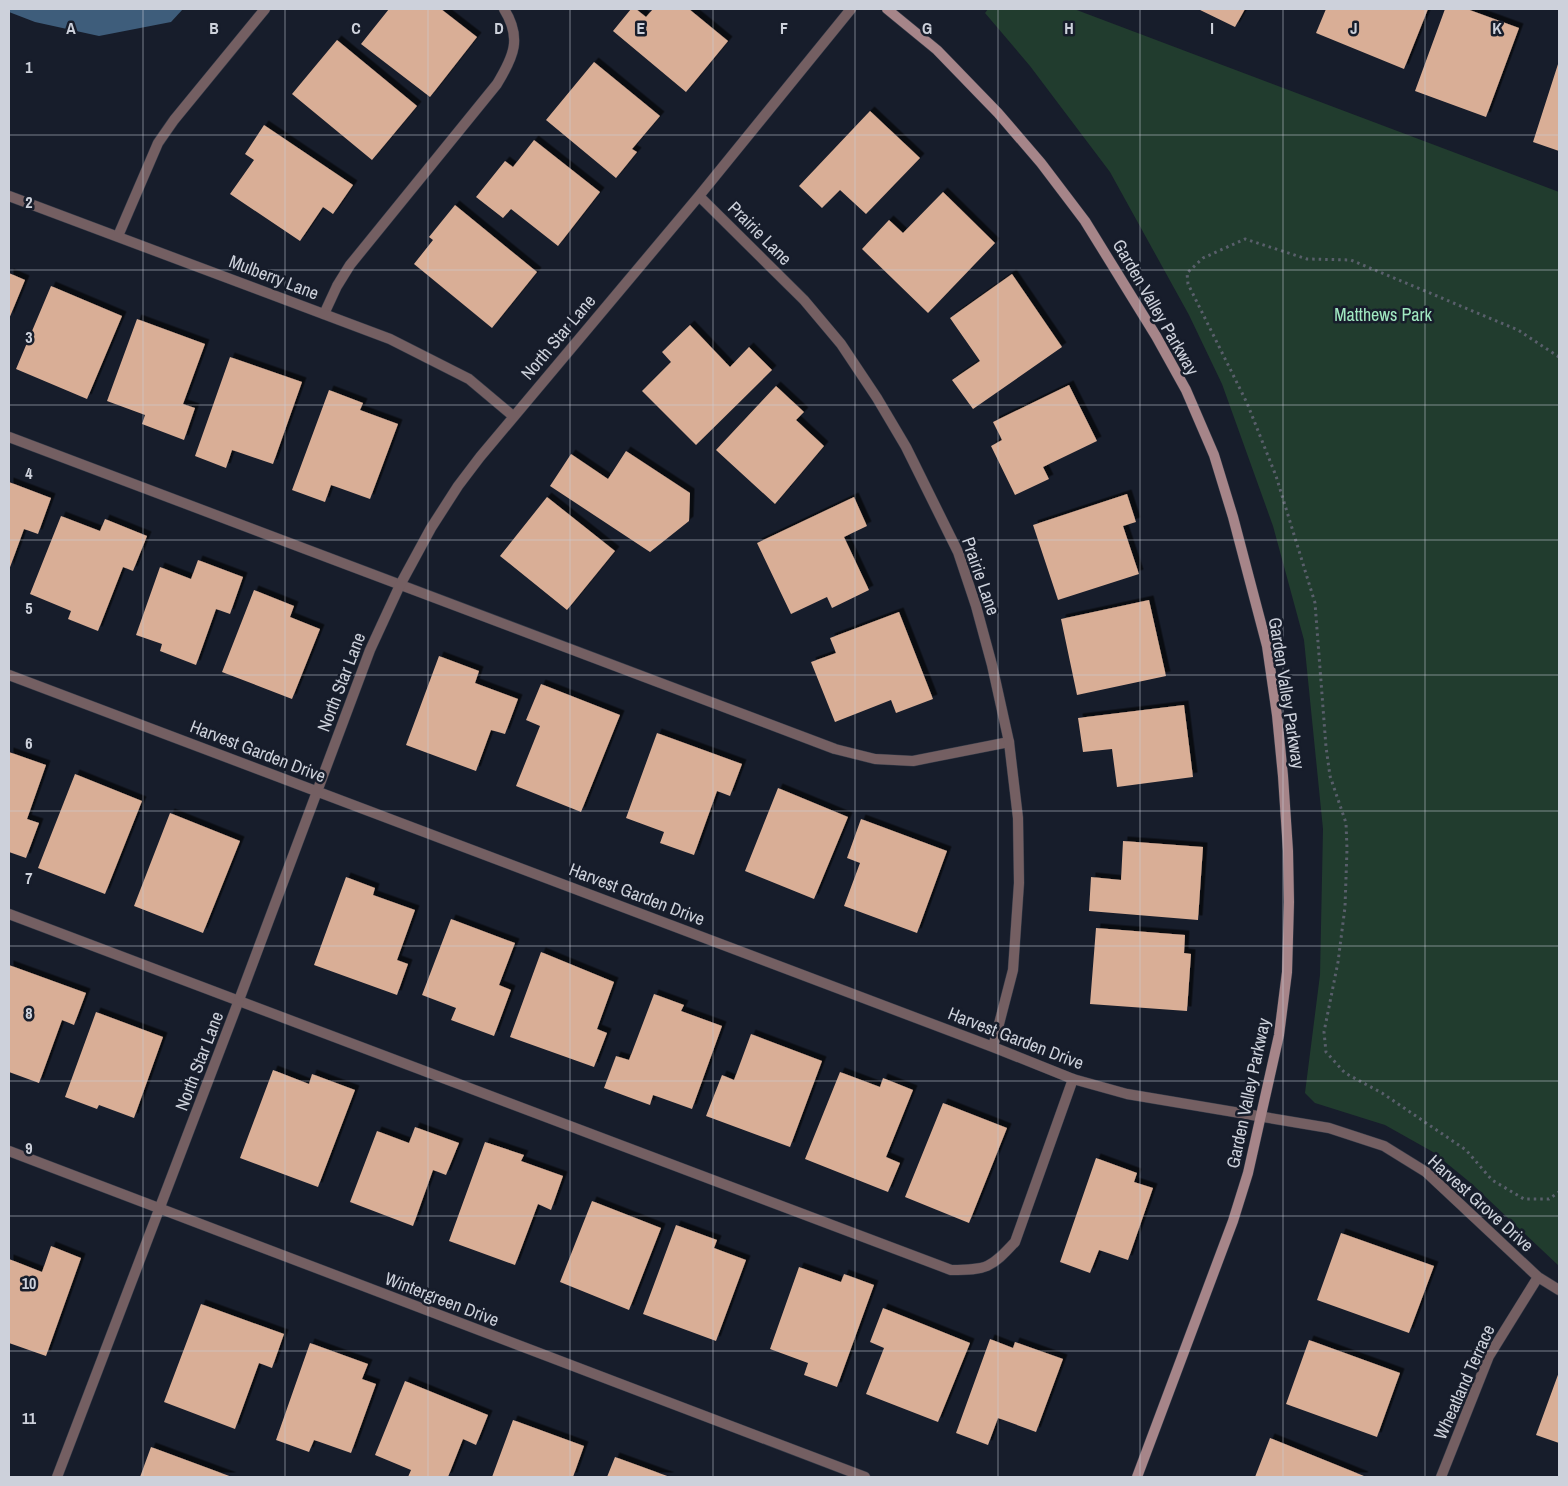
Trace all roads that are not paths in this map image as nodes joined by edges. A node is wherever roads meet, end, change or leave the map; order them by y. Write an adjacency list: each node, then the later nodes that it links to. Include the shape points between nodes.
1 (264, 9): 7 (street, via 158,143)
2 (504, 9): 8 (street, via 512,22 515,40 510,62 497,84 350,265)
3 (851, 9): 6 (street, North Star Lane)
4 (887, 9): 19 (street, Garden Valley Parkway, via 937,50 998,113 1085,221 1186,390 1214,455 1234,517 1267,646 1283,776 1289,893 1287,972 1280,1035)
5 (9, 196): 7 (street, Mulberry Lane)
6 (699, 196): 9 (street, North Star Lane); 13 (street, Prairie Lane, via 804,300 841,344 906,447 958,552 992,665)
7 (118, 236): 8 (street, Mulberry Lane)
8 (324, 314): 9 (street, Mulberry Lane, via 390,338 469,379)
9 (513, 416): 11 (street, North Star Lane, via 458,486 430,528)
10 (9, 437): 11 (street)
11 (400, 585): 13 (street, via 835,749 875,759 913,761); 14 (street, North Star Lane, via 370,650)
12 (9, 675): 14 (street, Harvest Garden Drive)
13 (1009, 742): 17 (street, Prairie Lane, via 1018,818 1019,883 1013,970)
14 (317, 791): 16 (street, North Star Lane); 17 (street, Harvest Garden Drive)
15 (9, 914): 16 (street)
16 (239, 1000): 18 (street, via 951,1270 978,1270 998,1260 1015,1242); 21 (street, North Star Lane)
17 (993, 1046): 18 (street, Harvest Garden Drive)
18 (1073, 1079): 19 (street, Harvest Garden Drive, via 1126,1094)
19 (1262, 1116): 22 (street, Harvest Grove Drive, via 1329,1128 1384,1146 1426,1172); 26 (street, Garden Valley Parkway, via 1233,1221)
20 (9, 1151): 21 (street, Wintergreen Drive)
21 (159, 1209): 24 (street, North Star Lane); 25 (street, Wintergreen Drive)
22 (1538, 1277): 23 (street, Harvest Grove Drive); 27 (street, Wheatland Terrace, via 1489,1356)
23 (1559, 1290)
24 (58, 1477)
25 (865, 1477)
26 (1136, 1477)
27 (1440, 1477)

